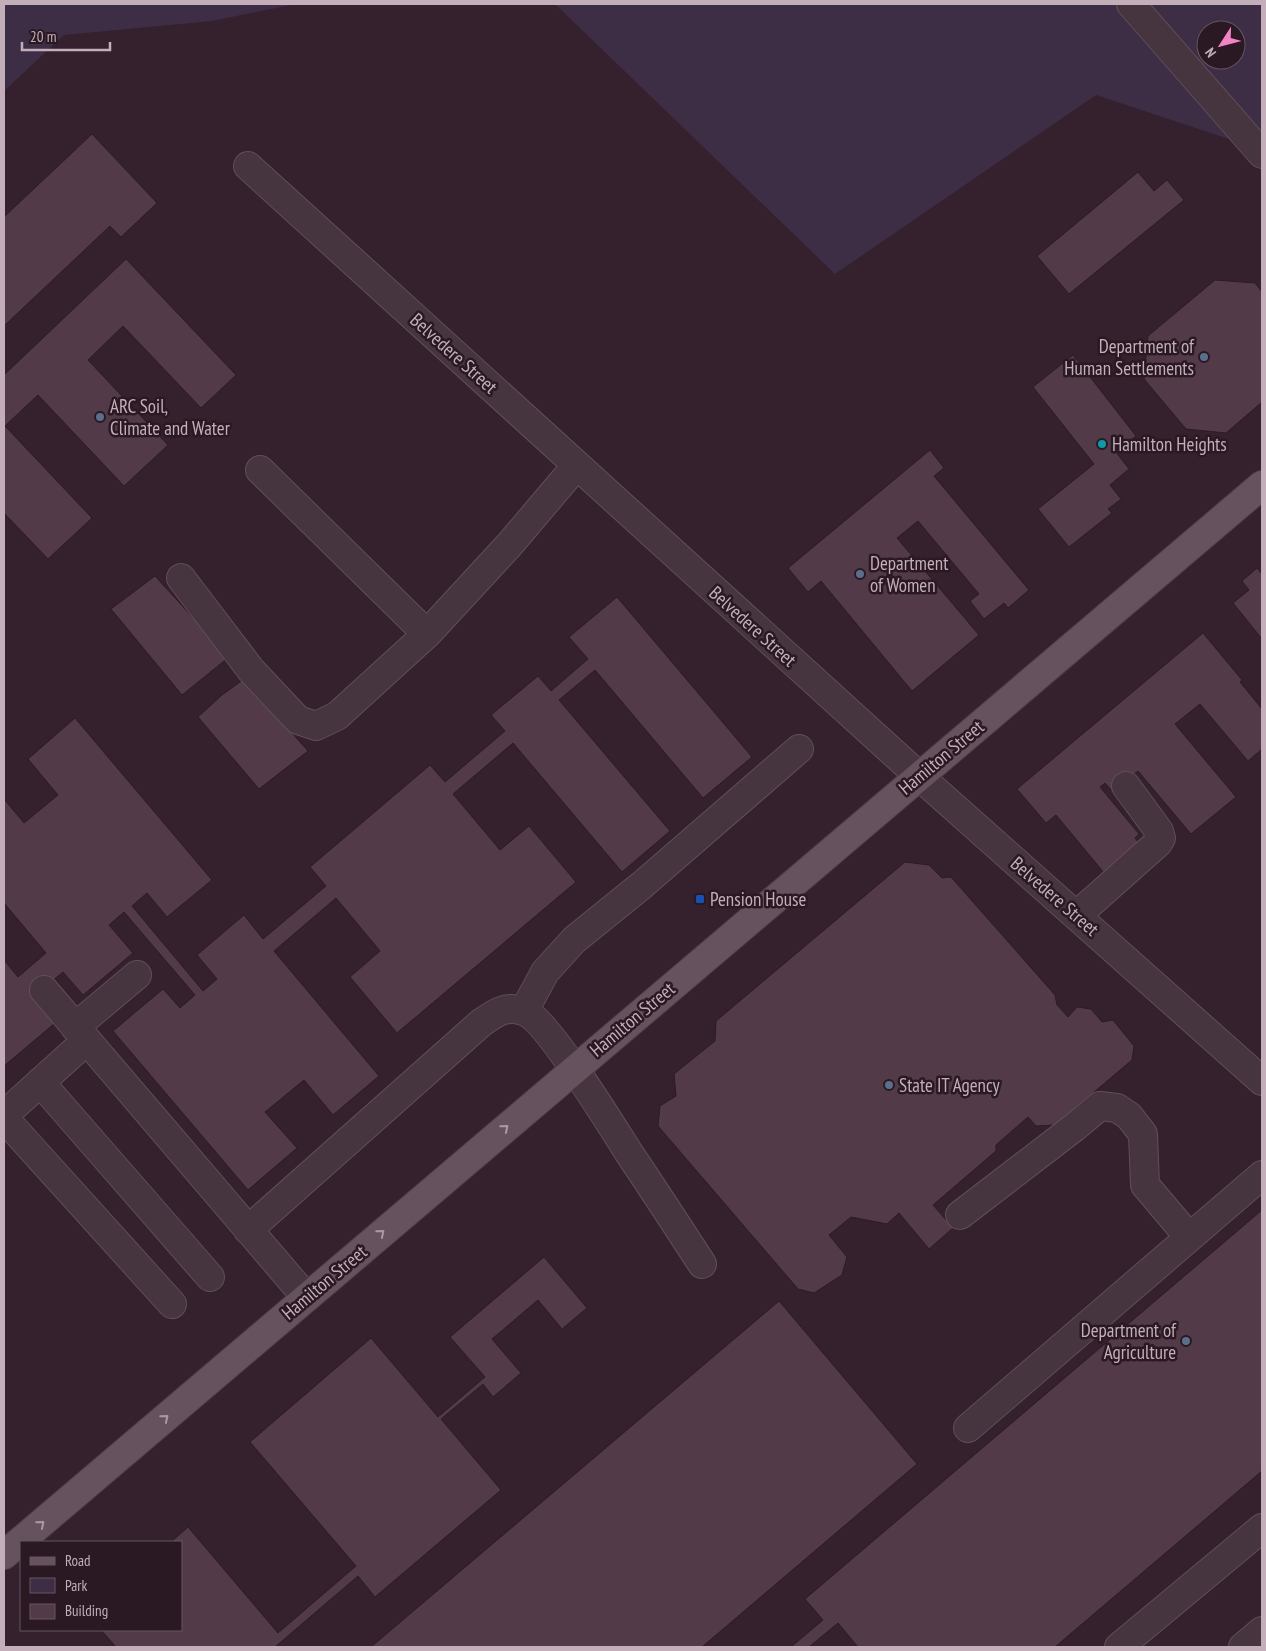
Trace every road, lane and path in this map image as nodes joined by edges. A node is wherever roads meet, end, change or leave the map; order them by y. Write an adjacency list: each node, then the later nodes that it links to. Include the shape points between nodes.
1 (1131, 4): 2 (street)
2 (1262, 154)
3 (248, 166): 4 (street, Belvedere Street)
4 (577, 466): 8 (street); 10 (street, Belvedere Street)
5 (260, 470): 8 (street)
6 (1262, 485): 10 (main road, Hamilton Street)
7 (181, 578): 8 (street, via 251,670 298,720 316,726 337,716)
8 (427, 634)
9 (799, 749): 15 (street, via 642,886 574,940 545,972)
10 (919, 776): 12 (street, Belvedere Street); 17 (main road, Hamilton Street)
11 (1126, 786): 12 (street, via 1162,838)
12 (1076, 915): 18 (street, Belvedere Street)
13 (137, 975): 16 (street)
14 (44, 990): 16 (street)
15 (524, 1011): 17 (street, via 536,1019); 23 (street, via 506,1008 481,1023)
16 (81, 1034): 19 (street); 23 (street)
17 (574, 1069): 25 (street); 27 (main road, Hamilton Street, one-way to 17)
18 (1262, 1081)
19 (40, 1082): 20 (street); 26 (street)
20 (4, 1116): 28 (street)
21 (1262, 1175): 24 (street)
22 (960, 1215): 24 (street, via 1100,1106 1117,1108 1129,1116 1143,1134 1145,1185)
23 (248, 1230): 27 (street)
24 (1189, 1237): 29 (street)
25 (702, 1264)
26 (210, 1277)
27 (306, 1298): 32 (main road, Hamilton Street, one-way to 27)
28 (172, 1304)
29 (968, 1428)
30 (1262, 1528): 35 (street)
31 (20, 1541): 33 (main road, Hamilton Street, one-way to 31)
32 (20, 1541)
33 (4, 1555)
34 (1262, 1631): 36 (street)
35 (1119, 1647)
36 (1243, 1647)

